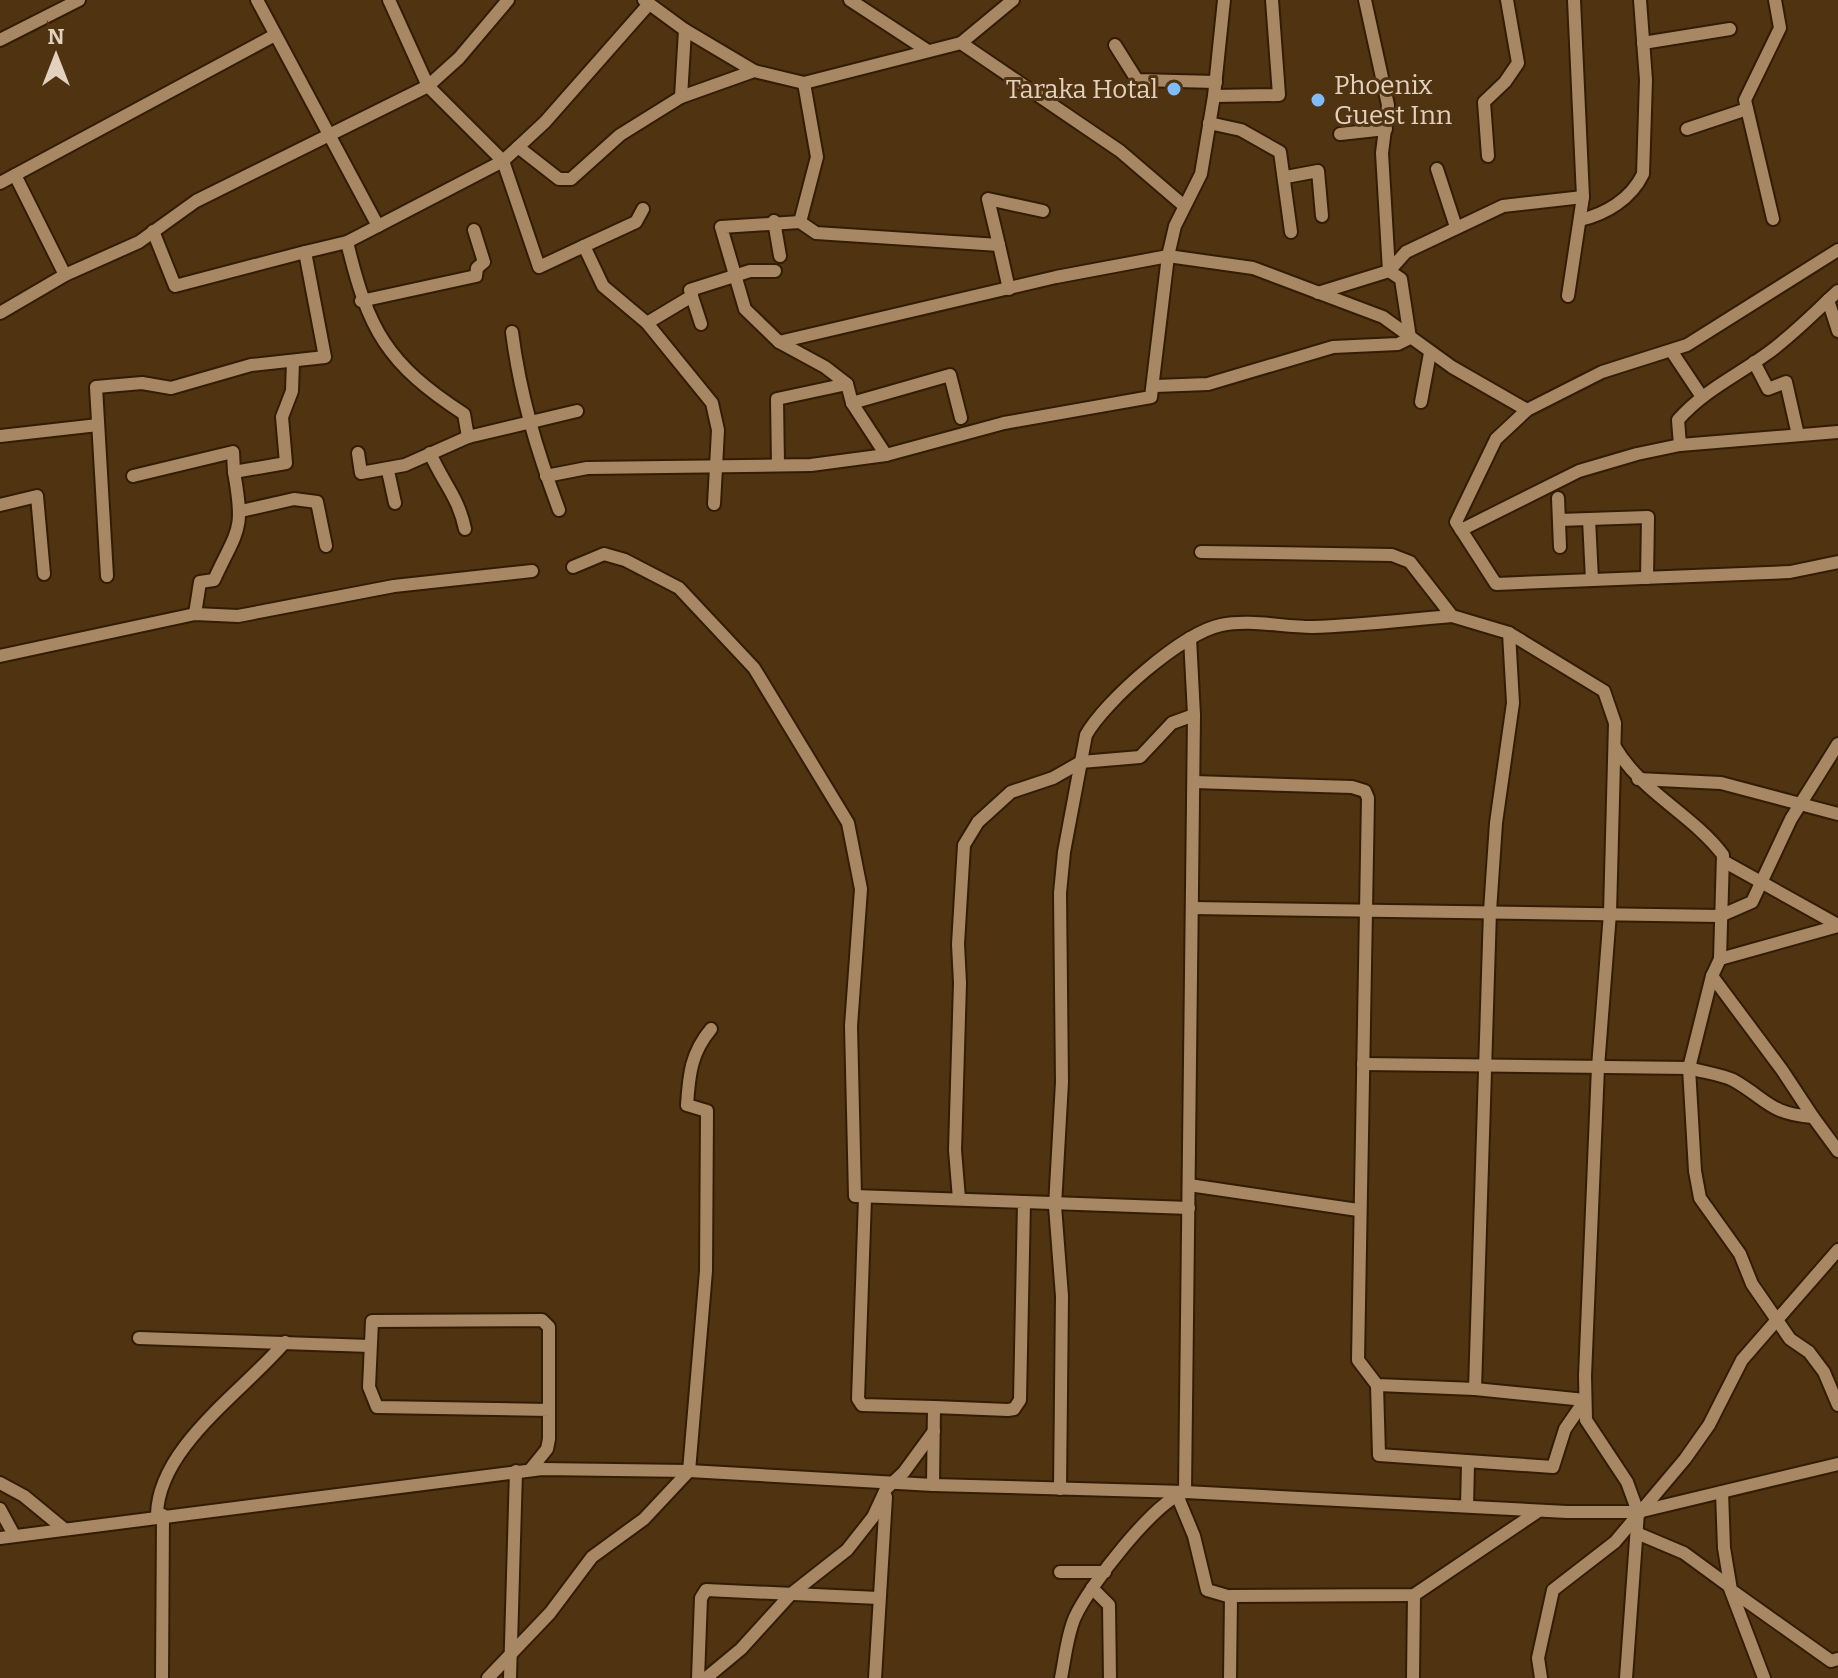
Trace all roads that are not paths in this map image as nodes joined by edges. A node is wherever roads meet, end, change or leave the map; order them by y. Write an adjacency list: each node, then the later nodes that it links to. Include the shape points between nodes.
1 (79, 0): 18 (street)
2 (257, 0): 17 (street)
3 (389, 0): 26 (street)
4 (508, 0): 26 (street)
5 (850, 0): 22 (street)
6 (1013, 0): 19 (street)
7 (1224, 0): 24 (street)
8 (1272, 0): 27 (street, via 1279,95)
9 (1365, 0): 31 (street, via 1388,105)
10 (1507, 0): 36 (street, via 1518,63 1484,102)
11 (1574, 0): 42 (street)
12 (1640, 0): 20 (street)
13 (1775, 0): 29 (street, via 1780,28 1747,91)
14 (646, 2): 16 (street); 35 (street)
15 (1730, 29): 20 (street)
16 (685, 30): 23 (street); 28 (street)
17 (275, 35): 34 (street); 39 (street)
18 (0, 40)
19 (961, 43): 22 (street); 43 (street, via 1120,151)
20 (1643, 43): 48 (street, via 1643,174 1637,186 1604,214)
21 (1115, 45): 24 (street, via 1137,80)
22 (928, 51): 25 (street)
23 (754, 71): 25 (street); 28 (street)
24 (1216, 82): 27 (street)
25 (804, 83): 50 (street, via 817,157)
26 (428, 86): 34 (street); 37 (street)
27 (1214, 96): 30 (street)
28 (681, 97): 35 (street, via 620,135 571,179 559,179)
29 (1747, 109): 32 (street); 47 (street)
30 (1209, 123): 40 (street, via 1241,130 1280,152); 43 (street, via 1201,174)
31 (1386, 129): 33 (street); 64 (street, via 1382,153)
32 (1687, 129)
33 (1340, 134)
34 (331, 137): 51 (street); 54 (street, via 196,201)
35 (518, 147): 37 (street)
36 (1488, 156)
37 (503, 161): 51 (street); 58 (street, via 539,267)
38 (1437, 169): 52 (street)
39 (15, 175): 41 (street); 65 (street)
40 (1286, 177): 46 (street, via 1318,171); 55 (street)
41 (0, 183)
42 (1583, 197): 48 (street); 52 (street, via 1503,206)
43 (1183, 205): 62 (street)
44 (643, 209): 58 (street, via 636,222)
45 (1043, 211): 57 (street, via 988,199)
46 (1322, 216)
47 (1773, 219)
48 (1580, 220): 70 (street)
49 (774, 221): 50 (street); 61 (street); 66 (street, via 721,227)
50 (800, 222): 57 (street, via 816,233)
51 (378, 226): 56 (street)
52 (1456, 227): 64 (street, via 1406,252)
53 (474, 230): 72 (street, via 484,262 476,276)
54 (153, 231): 60 (street, via 175,286); 65 (street)
55 (1291, 232)
56 (347, 242): 60 (street); 72 (street)
57 (999, 245): 67 (street)
58 (584, 246): 74 (street, via 603,286)
59 (1838, 250): 80 (street)
60 (305, 252): 82 (street, via 325,357)
61 (780, 256)
62 (1168, 256): 67 (street); 68 (street, via 1253,268); 85 (street)
63 (775, 271): 66 (street)
64 (1389, 271): 68 (street); 78 (street, via 1401,279)
65 (65, 275): 73 (street)
66 (735, 275): 69 (street, via 690,290); 79 (street, via 745,309)
67 (1009, 289): 79 (street)
68 (1318, 293): 78 (street, via 1383,317)
69 (692, 296): 74 (street); 75 (street)
70 (1568, 296)
71 (1833, 296): 76 (street); 83 (street)
72 (361, 301): 97 (street, via 386,349 433,394 464,414)
73 (0, 313)
74 (647, 323): 102 (street, via 712,403)
75 (701, 324)
76 (1836, 324)
77 (512, 332): 92 (street)
78 (1410, 338): 81 (street); 85 (street, via 1398,344 1333,347 1208,384)
79 (779, 342): 84 (street)
80 (1672, 352): 86 (street); 89 (street, via 1602,372)
81 (1430, 353): 87 (street); 89 (street)
82 (293, 361): 93 (street, via 251,365 171,388 142,383 96,387); 105 (street, via 292,391 282,417 286,463)
83 (1754, 362): 86 (street); 95 (street, via 1768,389 1786,382)
84 (847, 384): 88 (street); 103 (street, via 777,399)
85 (1155, 386): 101 (street, via 1151,397 1004,423)
86 (1702, 397): 98 (street, via 1678,420)
87 (1421, 402)
88 (852, 403): 91 (street, via 950,375); 101 (street)
89 (1527, 410): 117 (street, via 1496,439 1456,522)
90 (577, 411): 92 (street)
91 (961, 418)
92 (529, 424): 97 (street); 107 (street)
93 (98, 425): 96 (street); 125 (street)
94 (1838, 432): 95 (street)
95 (1798, 435): 98 (street)
96 (0, 436)
97 (468, 437): 100 (street)
98 (1680, 445): 117 (street, via 1579,471)
99 (358, 453): 104 (street, via 361,473)
100 (430, 453): 104 (street); 116 (street, via 441,479 459,500)
101 (886, 455): 103 (street)
102 (718, 465): 103 (street); 107 (street, via 587,468); 110 (street)
103 (778, 465)
104 (388, 471): 109 (street)
105 (234, 472): 106 (street, via 233,452); 113 (street)
106 (133, 476)
107 (546, 476): 112 (street)
108 (1558, 498): 115 (street)
109 (395, 503)
110 (714, 504)
111 (0, 505): 124 (street, via 37,496)
112 (559, 510)
113 (241, 511): 118 (street, via 294,499 317,502); 128 (street, via 239,533 214,580 199,585)
114 (1589, 519): 115 (street); 126 (street, via 1648,517); 127 (street)
115 (1559, 520): 119 (street)
116 (465, 529)
117 (1461, 530): 127 (street, via 1496,584)
118 (326, 546)
119 (1560, 547)
120 (1201, 552): 129 (street, via 1392,555 1410,562)
121 (1838, 562): 126 (street, via 1790,572)
122 (573, 567): 159 (street, via 604,554 679,588 754,668 848,823 861,889 851,1026 853,1189 855,1196)
123 (532, 571): 128 (street, via 394,586 238,616)
124 (44, 574)
125 (107, 576)
126 (1647, 578): 127 (street)
127 (1592, 580)
128 (195, 614): 132 (street)
129 (1452, 616): 130 (street); 131 (street, via 1312,627 1223,624)
130 (1509, 633): 135 (street, via 1604,691 1613,710); 145 (street, via 1513,703)
131 (1190, 638): 133 (street); 136 (street, via 1096,718)
132 (0, 656)
133 (1194, 715): 136 (street, via 1172,723 1140,757); 138 (street)
134 (1838, 744): 139 (street)
135 (1615, 747): 137 (street); 146 (street)
136 (1081, 762): 160 (street, via 1011,792 978,822 964,845 955,1150); 162 (street, via 1060,893 1062,1082)
137 (1638, 779): 139 (street, via 1721,783); 141 (street, via 1710,839)
138 (1194, 782): 143 (street); 144 (street, via 1365,791)
139 (1800, 806): 140 (street); 142 (street)
140 (1838, 814)
141 (1725, 862): 142 (street); 147 (street)
142 (1763, 883): 147 (street, via 1752,902); 148 (street)
143 (1192, 908): 144 (street); 158 (street)
144 (1366, 910): 145 (street); 152 (street)
145 (1490, 911): 146 (street); 153 (street)
146 (1610, 913): 147 (street); 154 (street)
147 (1720, 916): 149 (street)
148 (1838, 926): 149 (street)
149 (1720, 959): 150 (street)
150 (1712, 976): 155 (street); 156 (street)
151 (711, 1029): 181 (street, via 690,1065 687,1105 707,1111 706,1271)
152 (1363, 1064): 153 (street); 164 (street)
153 (1486, 1066): 154 (street); 171 (street)
154 (1598, 1067): 155 (street); 172 (street)
155 (1689, 1068): 156 (street, via 1731,1079 1790,1116); 166 (street, via 1700,1198 1740,1254)
156 (1813, 1117): 157 (street)
157 (1838, 1151)
158 (1189, 1185): 163 (street); 164 (street)
159 (865, 1198): 160 (street); 174 (street, via 858,1399 862,1405)
160 (959, 1199): 161 (street)
161 (1024, 1202): 162 (street); 174 (street, via 1020,1400 1008,1410)
162 (1055, 1206): 163 (street); 185 (street, via 1062,1296)
163 (1189, 1208): 187 (street)
164 (1358, 1210): 170 (street, via 1356,1355)
165 (1838, 1250): 166 (street)
166 (1777, 1321): 173 (street, via 1824,1372); 191 (street, via 1742,1360 1685,1459)
167 (139, 1338): 168 (street)
168 (285, 1342): 169 (street); 192 (street, via 170,1467 159,1494)
169 (370, 1346): 175 (street, via 370,1397 377,1407); 175 (street, via 372,1321 542,1320 549,1327)
170 (1377, 1385): 171 (street); 177 (street, via 1379,1455)
171 (1475, 1389): 172 (street)
172 (1585, 1400): 177 (street, via 1565,1429 1553,1467); 191 (street, via 1586,1420 1627,1482)
173 (1838, 1405)
174 (934, 1407): 176 (street)
175 (549, 1410): 179 (street, via 547,1449)
176 (934, 1431): 183 (street); 184 (street)
177 (1468, 1464): 188 (street)
178 (1838, 1464): 186 (street)
179 (530, 1470): 180 (street); 181 (street)
180 (516, 1471): 192 (street); 205 (street)
181 (689, 1471): 183 (street); 205 (street, via 644,1519 592,1557)
182 (0, 1483): 193 (street)
183 (889, 1484): 184 (street); 201 (street, via 873,1517 847,1550); 204 (street)
184 (933, 1485): 185 (street)
185 (1060, 1489): 187 (street)
186 (1722, 1492): 191 (street); 200 (street)
187 (1181, 1493): 188 (street); 198 (street, via 1138,1530); 203 (street, via 1207,1590)
188 (1467, 1506): 190 (street)
189 (0, 1509): 195 (street)
190 (1537, 1512): 191 (street); 202 (street)
191 (1638, 1512): 194 (street); 217 (street, via 1615,1542 1553,1590 1538,1658)
192 (160, 1515): 193 (street); 207 (street)
193 (64, 1529): 195 (street)
194 (1639, 1534): 200 (street, via 1684,1553); 218 (street)
195 (14, 1535): 196 (street)
196 (0, 1538)
197 (1060, 1572): 198 (street)
198 (1105, 1572): 199 (street)
199 (1092, 1588): 213 (street, via 1075,1618); 214 (street, via 1109,1605)
200 (1731, 1590): 206 (street, via 1831,1661); 219 (street)
201 (791, 1594): 204 (street); 210 (street, via 702,1592); 211 (street)
202 (1414, 1595): 203 (street); 216 (street)
203 (1231, 1597): 215 (street)
204 (878, 1598): 212 (street)
205 (510, 1655): 208 (street); 209 (street)
206 (1838, 1659)
207 (162, 1678)
208 (488, 1678)
209 (510, 1678)
210 (698, 1678)
211 (706, 1678)
212 (875, 1678)
213 (1061, 1678)
214 (1110, 1678)
215 (1230, 1678)
216 (1413, 1678)
217 (1541, 1678)
218 (1626, 1678)
219 (1764, 1678)

